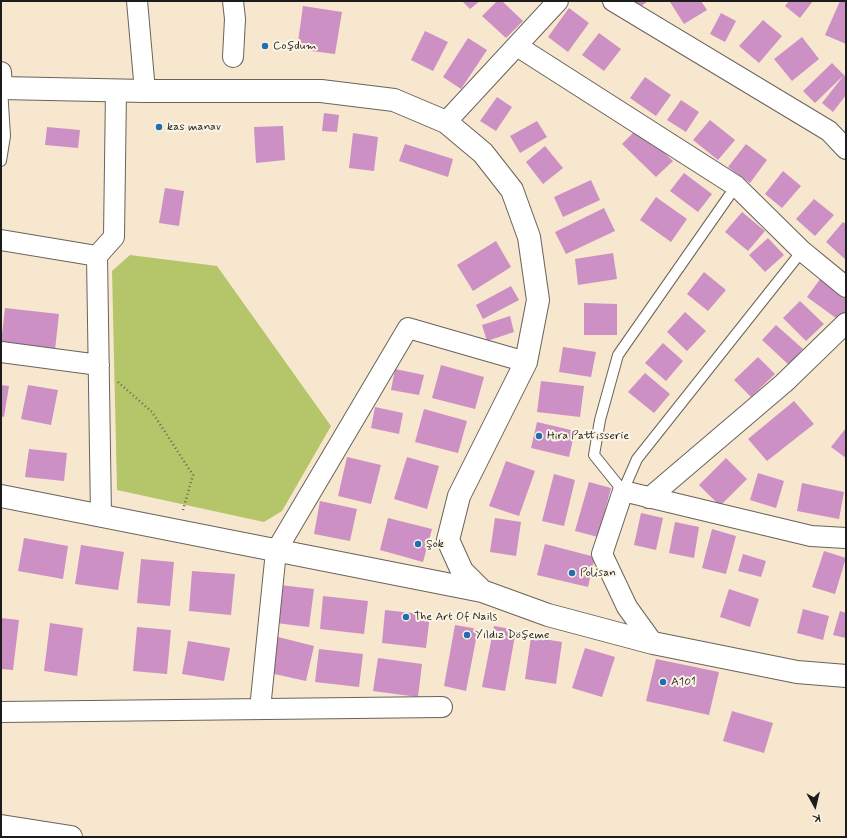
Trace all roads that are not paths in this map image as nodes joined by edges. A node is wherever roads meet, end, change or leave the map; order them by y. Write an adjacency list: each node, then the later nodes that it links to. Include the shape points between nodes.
1 (137, 1): 9 (street)
2 (233, 1): 6 (street)
3 (558, 1): 5 (street)
4 (612, 1): 11 (street, via 829,131)
5 (517, 46): 10 (street); 13 (street)
6 (233, 57)
7 (1, 82): 8 (main road); 12 (lane, via 5,136)
8 (116, 90): 9 (main road); 16 (street, via 114,237)
9 (145, 91): 10 (main road, via 321,91 394,100)
10 (446, 122): 20 (main road, via 483,153 512,190 528,236 538,300)
11 (846, 150)
12 (1, 161)
13 (736, 186): 15 (street); 22 (lane, via 618,355 600,420 594,455)
14 (1, 240): 16 (street)
15 (802, 251): 17 (street); 22 (lane, via 637,459)
16 (97, 256): 21 (street)
17 (846, 287)
18 (846, 323): 24 (street, via 784,383)
19 (1, 352): 21 (street)
20 (526, 362): 27 (street, via 408,328); 28 (main road, via 459,496 448,540 462,571)
21 (99, 365): 25 (street)
22 (623, 491): 24 (street); 29 (street, via 602,554 627,607)
23 (1, 496): 25 (main road)
24 (649, 498): 26 (street, via 811,536)
25 (101, 516): 27 (main road)
26 (846, 538)
27 (276, 551): 28 (main road); 32 (street)
28 (482, 591): 29 (main road, via 548,615)
29 (653, 643): 30 (main road, via 797,672)
30 (846, 676)
31 (442, 706): 32 (street)
32 (260, 709): 33 (street)
33 (1, 712)
34 (1, 826): 35 (main road)
35 (71, 837)

